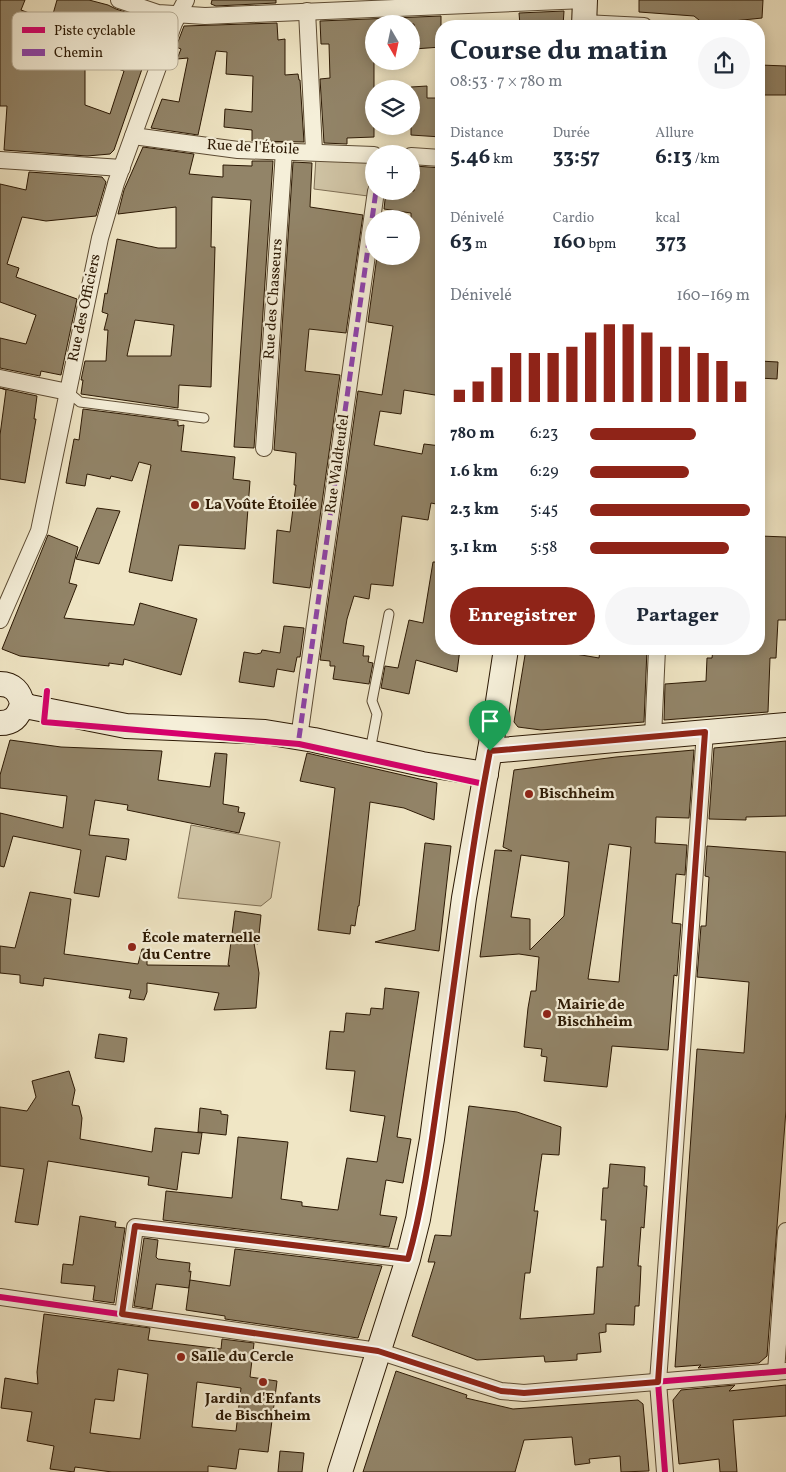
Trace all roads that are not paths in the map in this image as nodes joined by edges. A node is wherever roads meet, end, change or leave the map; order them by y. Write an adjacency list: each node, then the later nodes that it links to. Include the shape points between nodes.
1 (118, 0): 4 (street)
2 (182, 7): 3 (street, via 205,16); 5 (street)
3 (307, 11): 6 (street); 11 (street)
4 (155, 12)
5 (162, 12)
6 (585, 16): 7 (street)
7 (609, 20)
8 (157, 70): 9 (street, Rue des Officiers)
9 (133, 136): 10 (street, Rue de l'Étoile, via 238,150); 16 (street, Rue des Officiers)
10 (284, 151): 11 (street, Rue de l'Étoile); 21 (street, Rue des Chasseurs)
11 (314, 152): 12 (street, Rue de l'Étoile)
12 (365, 155)
13 (420, 157): 14 (street)
14 (435, 158)
15 (0, 160): 16 (street)
16 (122, 168): 19 (street, Rue des Officiers, via 100,238)
17 (375, 200): 32 (street, Rue Waldteufel)
18 (0, 378): 19 (street)
19 (68, 392): 20 (lane, via 80,402); 23 (street, Rue des Officiers, via 39,531)
20 (204, 418)
21 (264, 448)
22 (389, 614): 34 (lane, via 372,700 377,714)
23 (0, 620)
24 (505, 655): 33 (main road)
25 (657, 655): 31 (street)
26 (0, 684): 27 (main road, via 16,689)
27 (22, 704): 29 (main road, via 15,718); 32 (main road, via 126,726 265,732)
28 (786, 725): 30 (main road)
29 (1, 726)
30 (705, 732): 31 (main road); 42 (street)
31 (652, 737): 33 (main road)
32 (299, 738): 34 (main road)
33 (490, 751): 35 (main road)
34 (370, 753): 35 (main road)
35 (486, 774): 37 (main road, via 464,898 432,1139)
36 (786, 1231): 41 (street)
37 (408, 1259): 39 (street, via 135,1226); 40 (main road)
38 (0, 1297): 39 (street)
39 (122, 1314): 40 (street)
40 (378, 1351): 42 (street, via 511,1392); 43 (main road)
41 (781, 1372): 42 (street)
42 (658, 1382): 44 (street)
43 (340, 1472)
44 (665, 1472)

